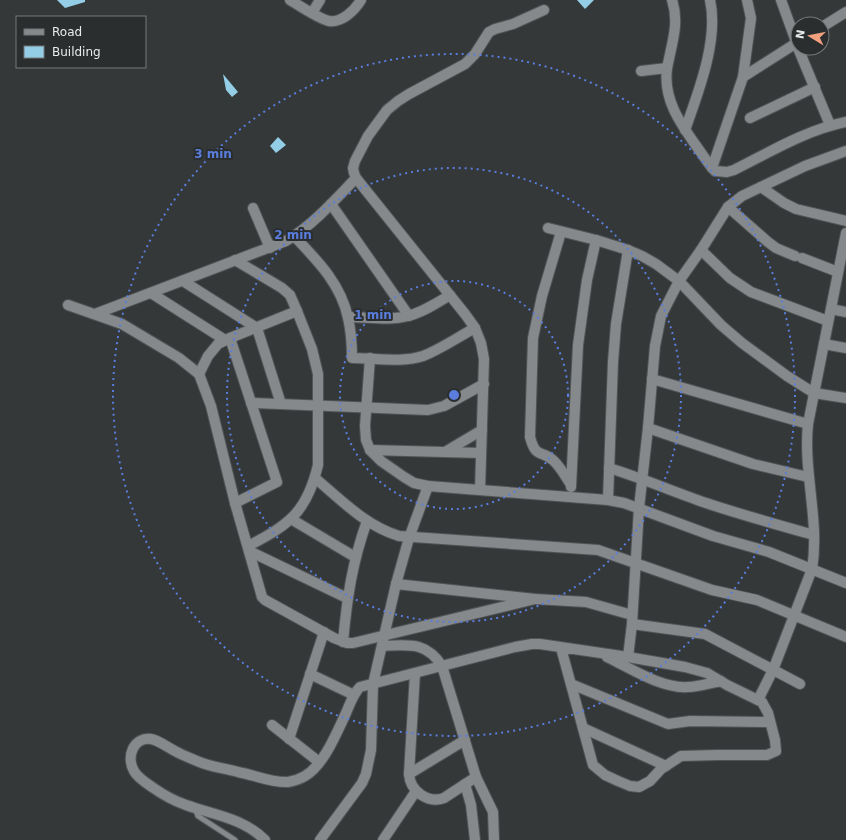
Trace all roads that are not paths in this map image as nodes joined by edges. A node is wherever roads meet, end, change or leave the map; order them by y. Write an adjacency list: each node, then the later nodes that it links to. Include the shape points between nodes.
1 (290, 0): 10 (street)
2 (320, 0): 10 (street)
3 (361, 0): 10 (street, via 356,9 341,20 329,21)
4 (672, 0): 15 (street, via 676,28)
5 (710, 0): 22 (street, via 712,23 703,78)
6 (747, 0): 17 (street, via 751,18)
7 (781, 0): 12 (street)
8 (544, 10): 25 (street, via 489,32 465,64 398,101 387,110 368,136 355,161 353,168)
9 (846, 12): 11 (street)
10 (312, 13)
11 (830, 22)
12 (790, 24)
13 (790, 50): 17 (street)
14 (802, 56): 18 (street)
15 (667, 68): 16 (street); 22 (street, via 667,92)
16 (641, 71)
17 (743, 77): 24 (street)
18 (815, 87): 19 (street); 21 (street)
19 (750, 118)
20 (846, 122): 21 (street)
21 (830, 125): 24 (street, via 810,132 734,170 721,172)
22 (685, 130): 24 (street)
23 (846, 151): 26 (street, via 805,166)
24 (712, 168)
25 (356, 178): 27 (street); 44 (street)
26 (761, 187): 28 (street, via 742,196); 30 (street, via 784,204 796,209)
27 (331, 204): 34 (street); 50 (street)
28 (728, 207): 38 (street); 40 (street, via 776,248)
29 (253, 208): 36 (street)
30 (846, 221)
31 (548, 228): 32 (street)
32 (562, 232): 35 (street); 78 (street, via 542,296 534,338 530,437 537,453 552,460)
33 (846, 233): 40 (street)
34 (294, 236): 36 (street); 51 (street, via 330,277)
35 (596, 240): 37 (street); 78 (street, via 587,280 578,344)
36 (270, 248): 39 (street)
37 (628, 250): 42 (street, via 656,264); 74 (street, via 615,331)
38 (701, 250): 42 (street); 52 (street, via 730,278 751,292)
39 (235, 260): 41 (street); 47 (street, via 282,288 290,295)
40 (838, 272): 46 (street)
41 (183, 281): 43 (street); 53 (street)
42 (679, 282): 60 (street, via 659,322); 62 (street, via 742,343)
43 (151, 293): 49 (street); 55 (street)
44 (450, 295): 50 (street); 54 (street)
45 (68, 305): 49 (street)
46 (831, 309): 48 (street); 52 (street)
47 (297, 312): 53 (street); 66 (street, via 316,362)
48 (846, 312)
49 (95, 314): 59 (street, via 122,324 179,358)
50 (409, 316): 51 (street)
51 (348, 317): 58 (street, via 352,358)
52 (828, 321): 56 (street)
53 (257, 328): 55 (street); 65 (street)
54 (475, 328): 58 (street, via 422,356 399,359); 61 (street, via 484,359)
55 (227, 339): 59 (street, via 212,349); 64 (street)
56 (824, 344): 57 (street); 62 (street)
57 (846, 348)
58 (370, 358): 67 (street)
59 (199, 374): 83 (street, via 210,406)
60 (652, 379): 68 (street); 69 (street)
61 (484, 384): 67 (street, via 436,409 418,411); 70 (street)
62 (814, 393): 63 (street); 68 (street)
63 (846, 398)
64 (251, 403): 65 (street); 83 (street, via 276,482)
65 (281, 404): 66 (street)
66 (319, 406): 67 (street); 76 (street, via 318,465)
67 (366, 408): 71 (street, via 366,440)
68 (808, 424): 75 (street)
69 (648, 428): 75 (street, via 753,464); 77 (street)
70 (482, 430): 72 (street); 73 (street)
71 (370, 450): 72 (street); 79 (street, via 380,461 404,477 414,483)
72 (445, 452): 73 (street)
73 (481, 453): 80 (street)
74 (609, 468): 77 (street); 82 (street)
75 (808, 477): 87 (street)
76 (315, 478): 85 (street, via 302,505); 86 (street)
77 (642, 478): 84 (street); 87 (street, via 711,505)
78 (572, 485): 81 (street)
79 (428, 486): 80 (street); 88 (street)
80 (480, 490): 81 (street)
81 (571, 497): 82 (street)
82 (608, 500): 84 (street)
83 (235, 504): 89 (street)
84 (639, 508): 91 (street); 92 (street)
85 (291, 519): 89 (street); 90 (street)
86 (367, 521): 88 (street, via 389,533); 90 (street)
87 (814, 535): 92 (street)
88 (408, 538): 91 (street, via 598,550); 94 (street)
89 (248, 548): 95 (street); 99 (street, via 265,600)
90 (355, 557): 95 (street)
91 (635, 564): 97 (street, via 712,590 757,600); 98 (street)
92 (812, 569): 93 (street); 97 (street)
93 (846, 583)
94 (396, 584): 96 (street); 100 (street)
95 (347, 598): 102 (street)
96 (535, 599): 98 (street, via 586,602); 100 (street)
97 (795, 615): 101 (street); 109 (street)
98 (632, 619): 106 (street); 109 (street, via 705,634)
99 (324, 632): 102 (street); 111 (street)
100 (384, 636): 102 (street, via 353,644); 103 (street)
101 (846, 637)
102 (342, 642)
103 (382, 646): 107 (street, via 420,646 438,659); 113 (street)
104 (561, 648): 105 (street); 107 (street, via 526,644); 114 (street)
105 (598, 653): 106 (street); 108 (street)
106 (631, 657): 108 (street); 112 (street, via 685,667 707,673)
107 (442, 666): 110 (street); 122 (street)
108 (631, 668): 112 (street, via 653,680 673,686 687,687)
109 (773, 670): 115 (street); 117 (street)
110 (415, 673): 113 (street); 125 (street)
111 (310, 674): 116 (street); 121 (street)
112 (721, 681): 117 (street)
113 (373, 684): 116 (street, via 360,687); 132 (street, via 370,750 366,774)
114 (571, 684): 118 (street, via 668,724 690,721); 120 (street)
115 (800, 684)
116 (354, 695): 123 (street)
117 (758, 700): 118 (street, via 768,713)
118 (770, 722): 124 (street, via 776,751 767,756 681,756)
119 (272, 725): 121 (street)
120 (583, 728): 124 (street); 124 (street, via 593,765 618,781 639,787 650,781)
121 (289, 738): 123 (street)
122 (465, 740): 125 (street); 126 (street)
123 (320, 762): 129 (street, via 306,776 287,782 198,762 161,742 150,739 134,745 130,753 130,764 134,772 163,794)
124 (666, 766)
125 (409, 774): 128 (street, via 412,787)
126 (476, 777): 127 (street); 135 (street, via 492,812)
127 (465, 784): 128 (street, via 438,800 430,799); 134 (street, via 471,805)
128 (416, 791): 133 (street)
129 (195, 808): 130 (lane, via 198,816); 131 (street, via 235,820 248,826)
130 (235, 840)
131 (265, 840)
132 (320, 840)
133 (382, 840)
134 (474, 840)
135 (494, 840)

